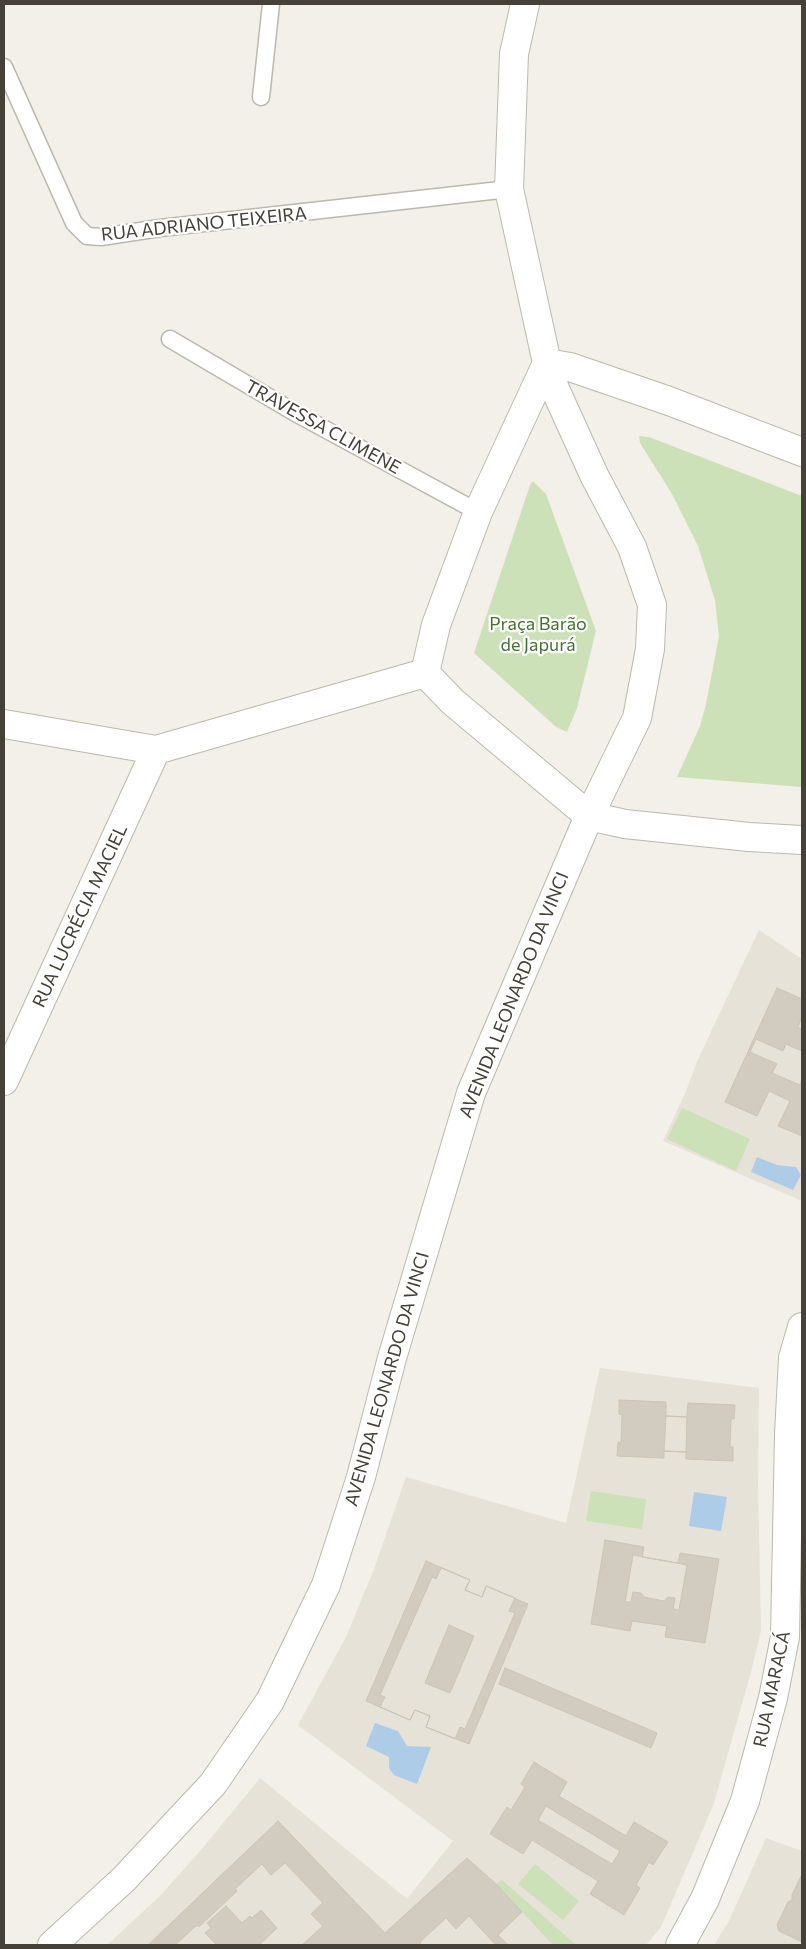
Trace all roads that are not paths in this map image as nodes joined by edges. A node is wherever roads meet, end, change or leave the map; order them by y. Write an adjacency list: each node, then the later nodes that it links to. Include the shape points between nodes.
1 (271, 4): 4 (lane)
2 (525, 4): 5 (street, AVENIDA LEONARDO DA VINCI, via 514,54)
3 (4, 68): 5 (lane, RUA ADRIANO TEIXEIRA, via 74,223 87,236 101,237)
4 (261, 97)
5 (509, 189): 7 (street, AVENIDA LEONARDO DA VINCI)
6 (170, 339): 9 (lane, TRAVESSA CLIMENE, via 299,415)
7 (547, 363): 8 (street, via 570,367 670,400); 9 (street); 13 (street, AVENIDA LEONARDO DA VINCI, via 555,390 594,475 632,547 652,604 650,649 637,718)
8 (802, 452)
9 (478, 512): 10 (street, via 436,625)
10 (425, 673): 12 (street); 13 (street, via 453,702)
11 (4, 724): 12 (street)
12 (156, 750): 15 (street, RUA LUCRÉCIA MACIEL)
13 (589, 816): 14 (street, via 625,824); 18 (street, AVENIDA LEONARDO DA VINCI, via 471,1092 392,1358 362,1477 326,1585 270,1701 214,1784 124,1879)
14 (802, 840)
15 (4, 1081)
16 (802, 1328): 17 (street, RUA MARACÁ, via 793,1358)
17 (796, 1431): 19 (street, RUA MARACÁ, via 785,1636 773,1698 745,1801 705,1899)
18 (52, 1945)
19 (680, 1945)

